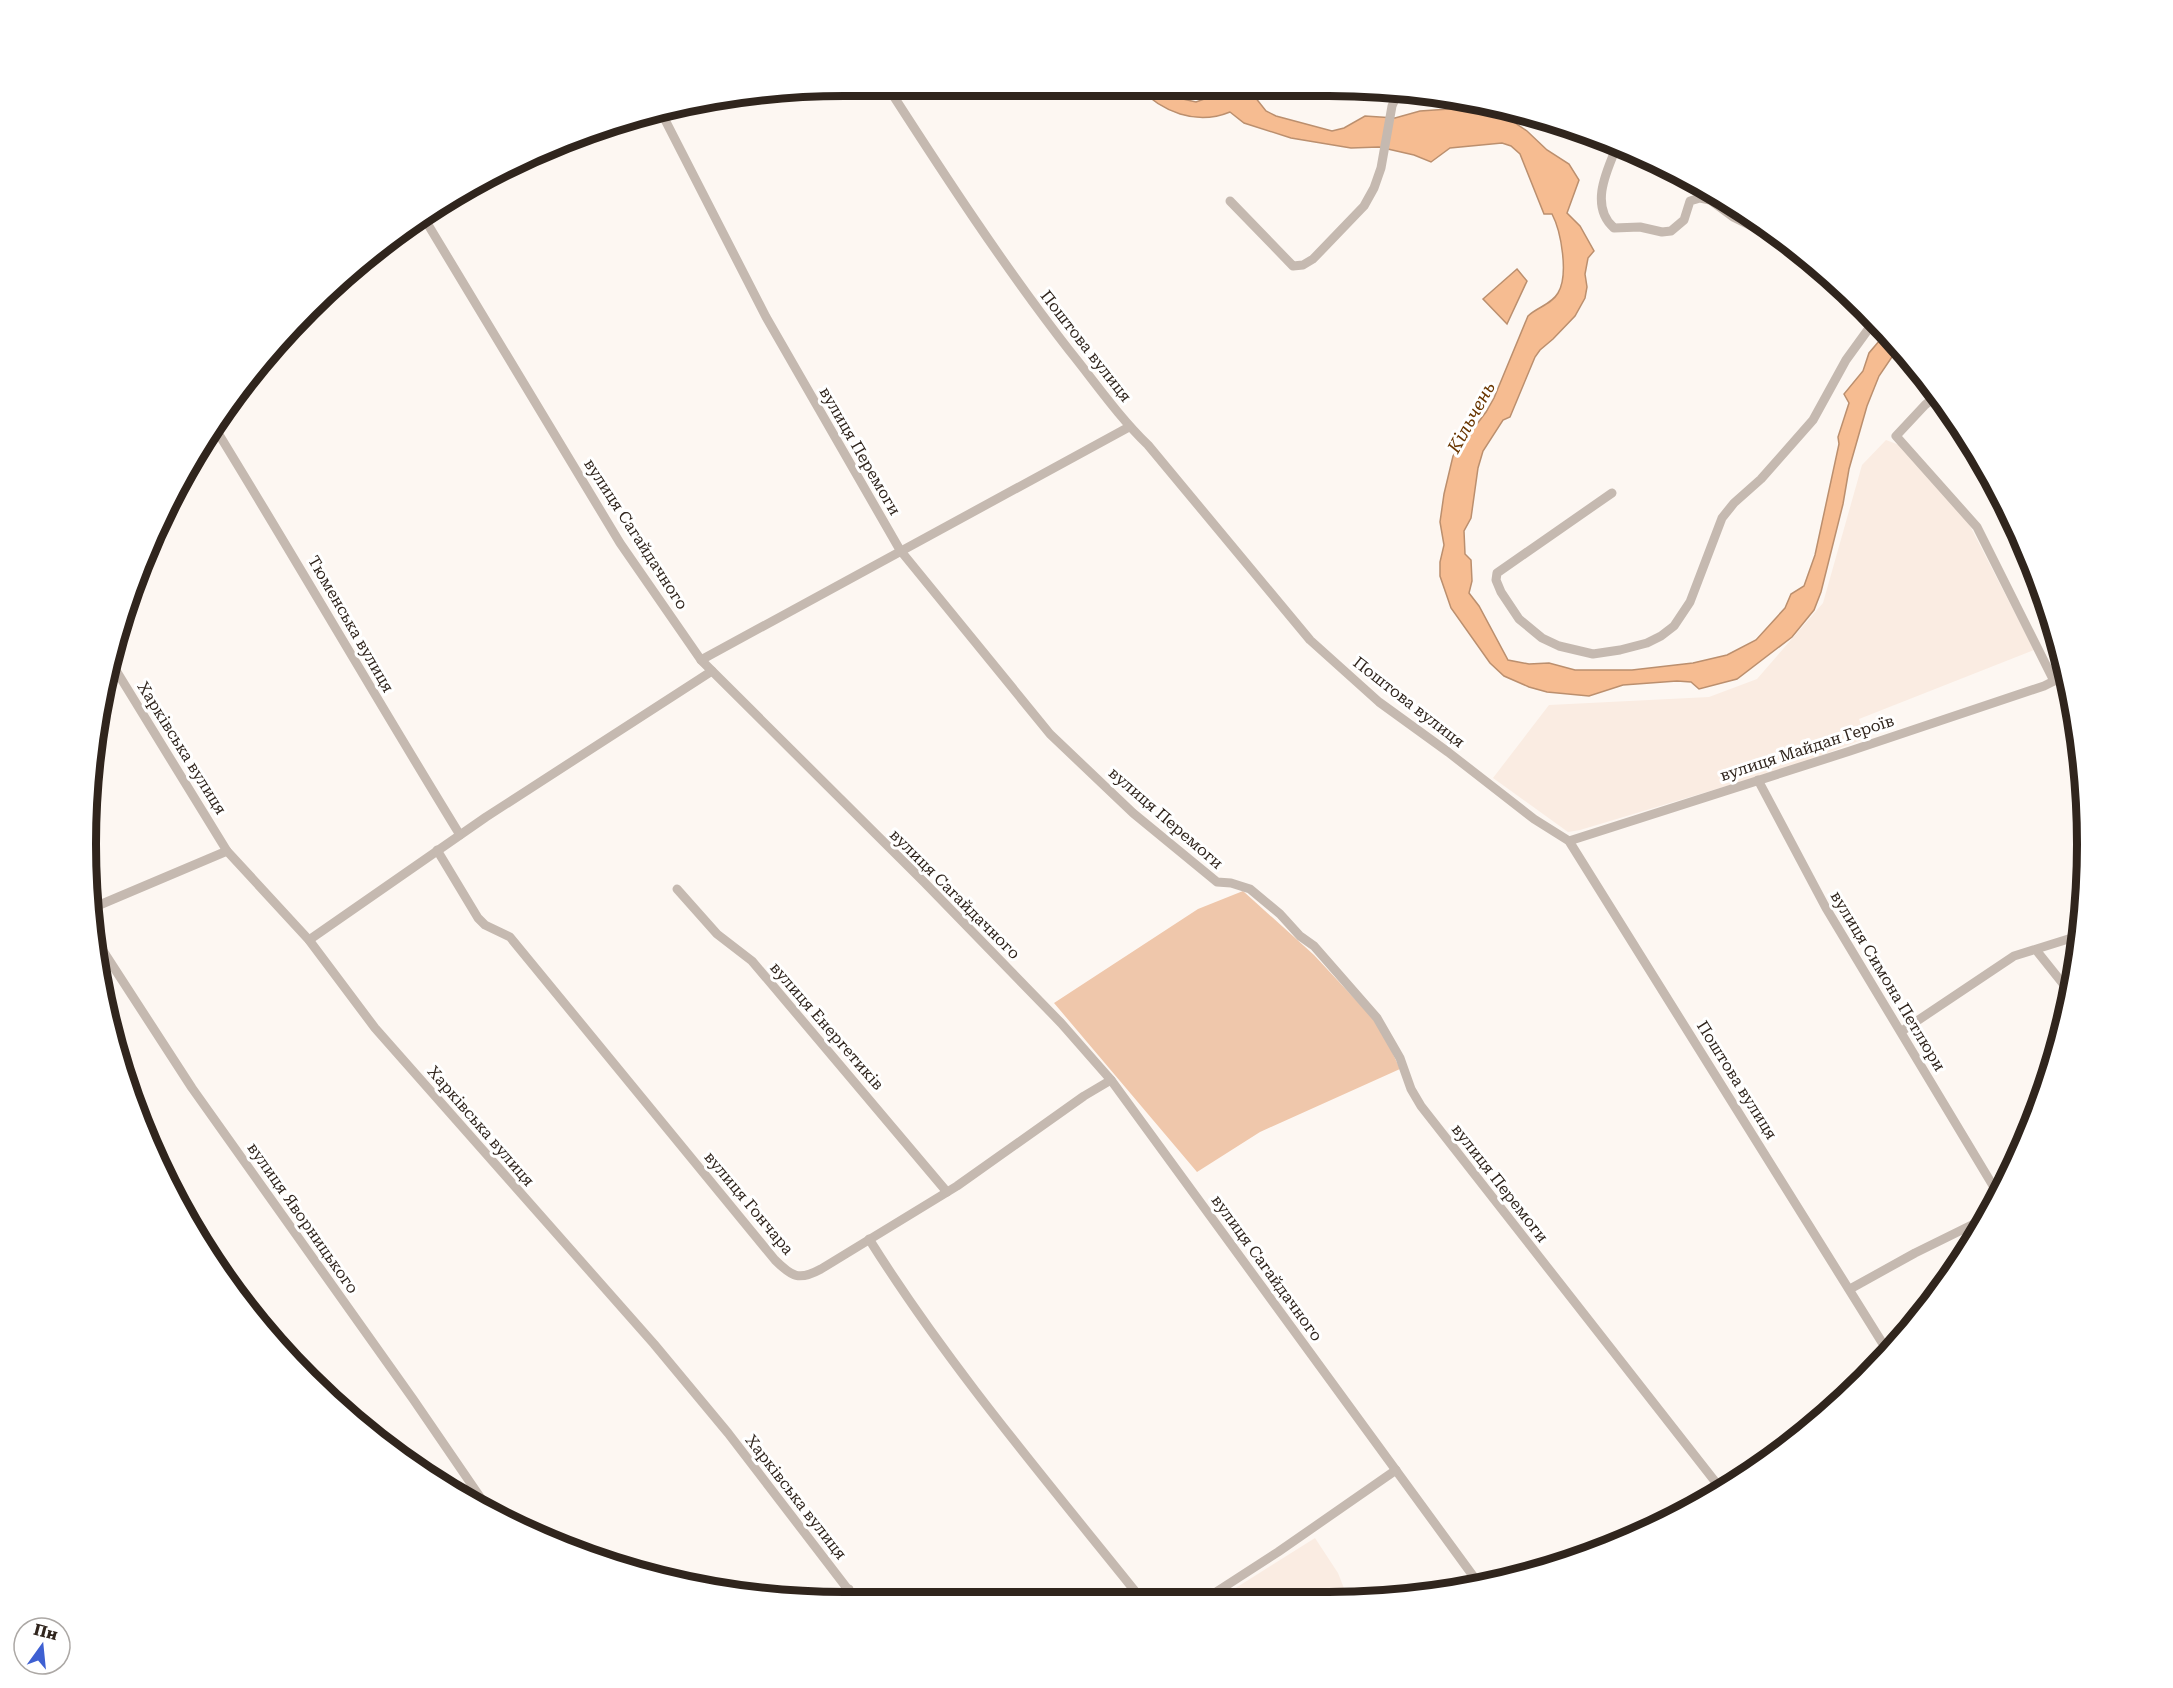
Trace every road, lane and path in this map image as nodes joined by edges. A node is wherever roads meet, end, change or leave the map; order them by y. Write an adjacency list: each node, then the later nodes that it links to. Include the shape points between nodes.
1 (893, 96): 12 (street, Поштова вулиця, via 994,248)
2 (1395, 99): 6 (street, via 1374,188 1364,206 1313,259 1293,266)
3 (664, 118): 15 (street, вулиця Перемоги, via 766,317)
4 (1614, 153): 5 (street, via 1601,196 1603,213 1614,228 1671,231 1684,220 1690,201)
5 (1709, 200)
6 (1230, 201)
7 (1714, 203): 9 (street)
8 (426, 223): 16 (street, вулиця Сагайдачного, via 620,543)
9 (1747, 224)
10 (1870, 328): 14 (street, via 1846,360 1813,420 1722,518 1690,602 1674,626 1647,643 1593,654 1542,638 1519,619 1496,580 1497,573)
11 (1930, 400): 20 (street, via 1896,436 1977,527)
12 (1129, 427): 15 (street); 23 (street, Поштова вулиця, via 1310,640 1379,702)
13 (218, 434): 22 (street, Тюменська вулиця)
14 (1612, 493)
15 (900, 550): 16 (street); 42 (street, вулиця Перемоги, via 1050,734 1087,770 1217,882 1250,889 1265,901 1314,946 1354,991 1377,1018 1421,1106)
16 (701, 660): 18 (street, вулиця Сагайдачного)
17 (116, 670): 25 (street, Харківська вулиця)
18 (712, 671): 22 (street); 34 (street, вулиця Сагайдачного, via 1045,1006)
19 (2059, 679): 20 (street, вулиця Майдан Героїв)
20 (2054, 681): 21 (street, вулиця Майдан Героїв)
21 (1758, 780): 23 (street, вулиця Майдан Героїв); 33 (street, вулиця Симона Петлюри, via 1826,908)
22 (460, 835): 24 (street)
23 (1569, 841): 39 (street, Поштова вулиця)
24 (437, 850): 29 (street); 38 (street, вулиця Гончара, via 478,918 510,937 789,1274 811,1274)
25 (227, 851): 27 (street); 29 (street, Харківська вулиця)
26 (677, 889): 36 (street, вулиця Енергетиків, via 717,934 752,961)
27 (99, 905)
28 (2071, 938): 30 (street)
29 (309, 940): 45 (street, Харківська вулиця, via 375,1028 728,1433)
30 (2036, 950): 32 (street); 33 (street, via 2014,956)
31 (104, 952): 43 (street, вулиця Яворницького, via 192,1088)
32 (2064, 985)
33 (1902, 1031): 35 (street, вулиця Симона Петлюри)
34 (1111, 1080): 36 (street); 41 (street, вулиця Сагайдачного)
35 (1994, 1187)
36 (947, 1192): 38 (street)
37 (1973, 1224): 39 (street)
38 (869, 1239): 46 (street, via 955,1362)
39 (1850, 1289): 40 (street, Поштова вулиця)
40 (1884, 1345)
41 (1396, 1470): 44 (street, вулиця Сагайдачного); 47 (street)
42 (1716, 1484)
43 (481, 1498)
44 (1475, 1578)
45 (850, 1592)
46 (1136, 1592)
47 (1216, 1592)

